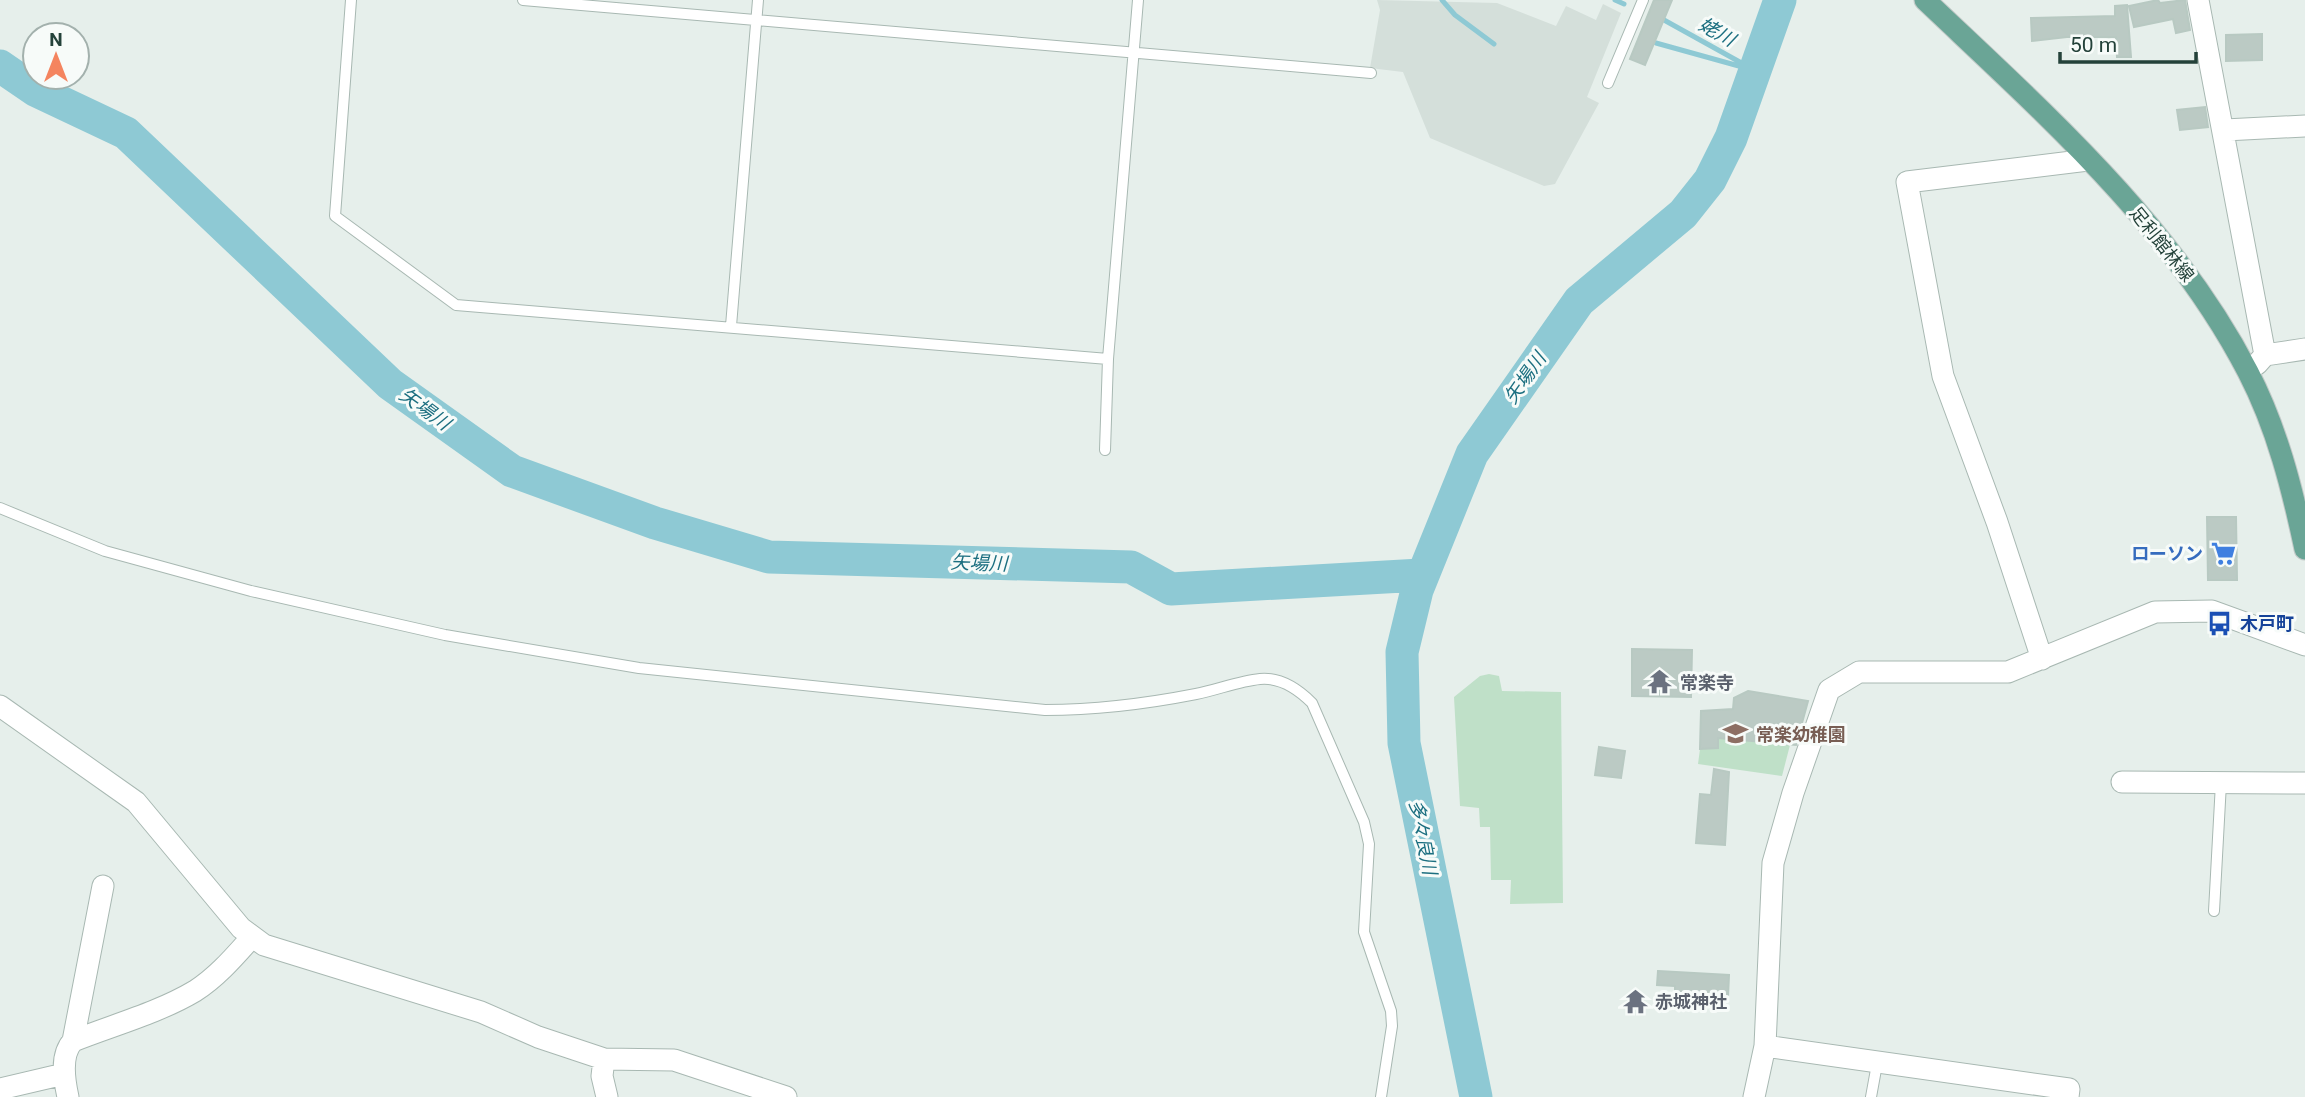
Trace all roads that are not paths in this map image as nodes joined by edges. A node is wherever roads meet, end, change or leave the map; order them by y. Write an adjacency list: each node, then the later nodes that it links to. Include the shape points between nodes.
1 (351, 0): 15 (lane, via 335,216 456,305)
2 (523, 0): 8 (lane)
3 (758, 0): 8 (lane)
4 (1138, 0): 9 (lane)
5 (1643, 0): 11 (lane)
6 (1925, 0): 14 (main road, 足利館林線)
7 (2198, 0): 13 (street)
8 (756, 20): 9 (lane); 15 (lane)
9 (1134, 54): 10 (lane); 18 (lane)
10 (1371, 73)
11 (1608, 83)
12 (2305, 126): 13 (street)
13 (2225, 131): 17 (street)
14 (2088, 160): 19 (main road, 足利館林線, via 2172,254); 24 (street, via 1907,182 1943,376)
15 (731, 326): 18 (lane)
16 (2305, 349): 17 (street)
17 (2265, 355): 19 (street)
18 (1108, 359): 20 (lane)
19 (2249, 373): 22 (main road, 足利館林線, via 2288,474)
20 (1105, 450)
21 (0, 509): 41 (lane, via 105,551 251,591 445,635 639,668 1045,710 1142,705 1261,679 1282,682 1312,703 1370,844 1364,932 1391,1010 1392,1026)
22 (2305, 549)
23 (2305, 645): 24 (street, via 2212,611 2155,612)
24 (2042, 659): 33 (street, via 1994,674 1859,672 1829,690 1773,863)
25 (0, 706): 31 (street, via 136,802)
26 (2122, 782): 27 (street)
27 (2221, 783): 28 (street); 30 (lane)
28 (2305, 783)
29 (103, 886): 32 (street)
30 (2214, 911)
31 (251, 938): 32 (street, via 195,991); 34 (street, via 280,952 481,1012)
32 (73, 1041): 36 (street, via 67,1047)
33 (1765, 1046): 35 (street); 42 (street)
34 (604, 1059): 39 (street); 40 (street, via 674,1060)
35 (1877, 1064): 43 (lane); 44 (street, via 2069,1089)
36 (64, 1074): 37 (street); 38 (street)
37 (0, 1089)
38 (68, 1097)
39 (607, 1097)
40 (786, 1097)
41 (1381, 1097)
42 (1754, 1097)
43 (1871, 1097)
44 (2068, 1097)

